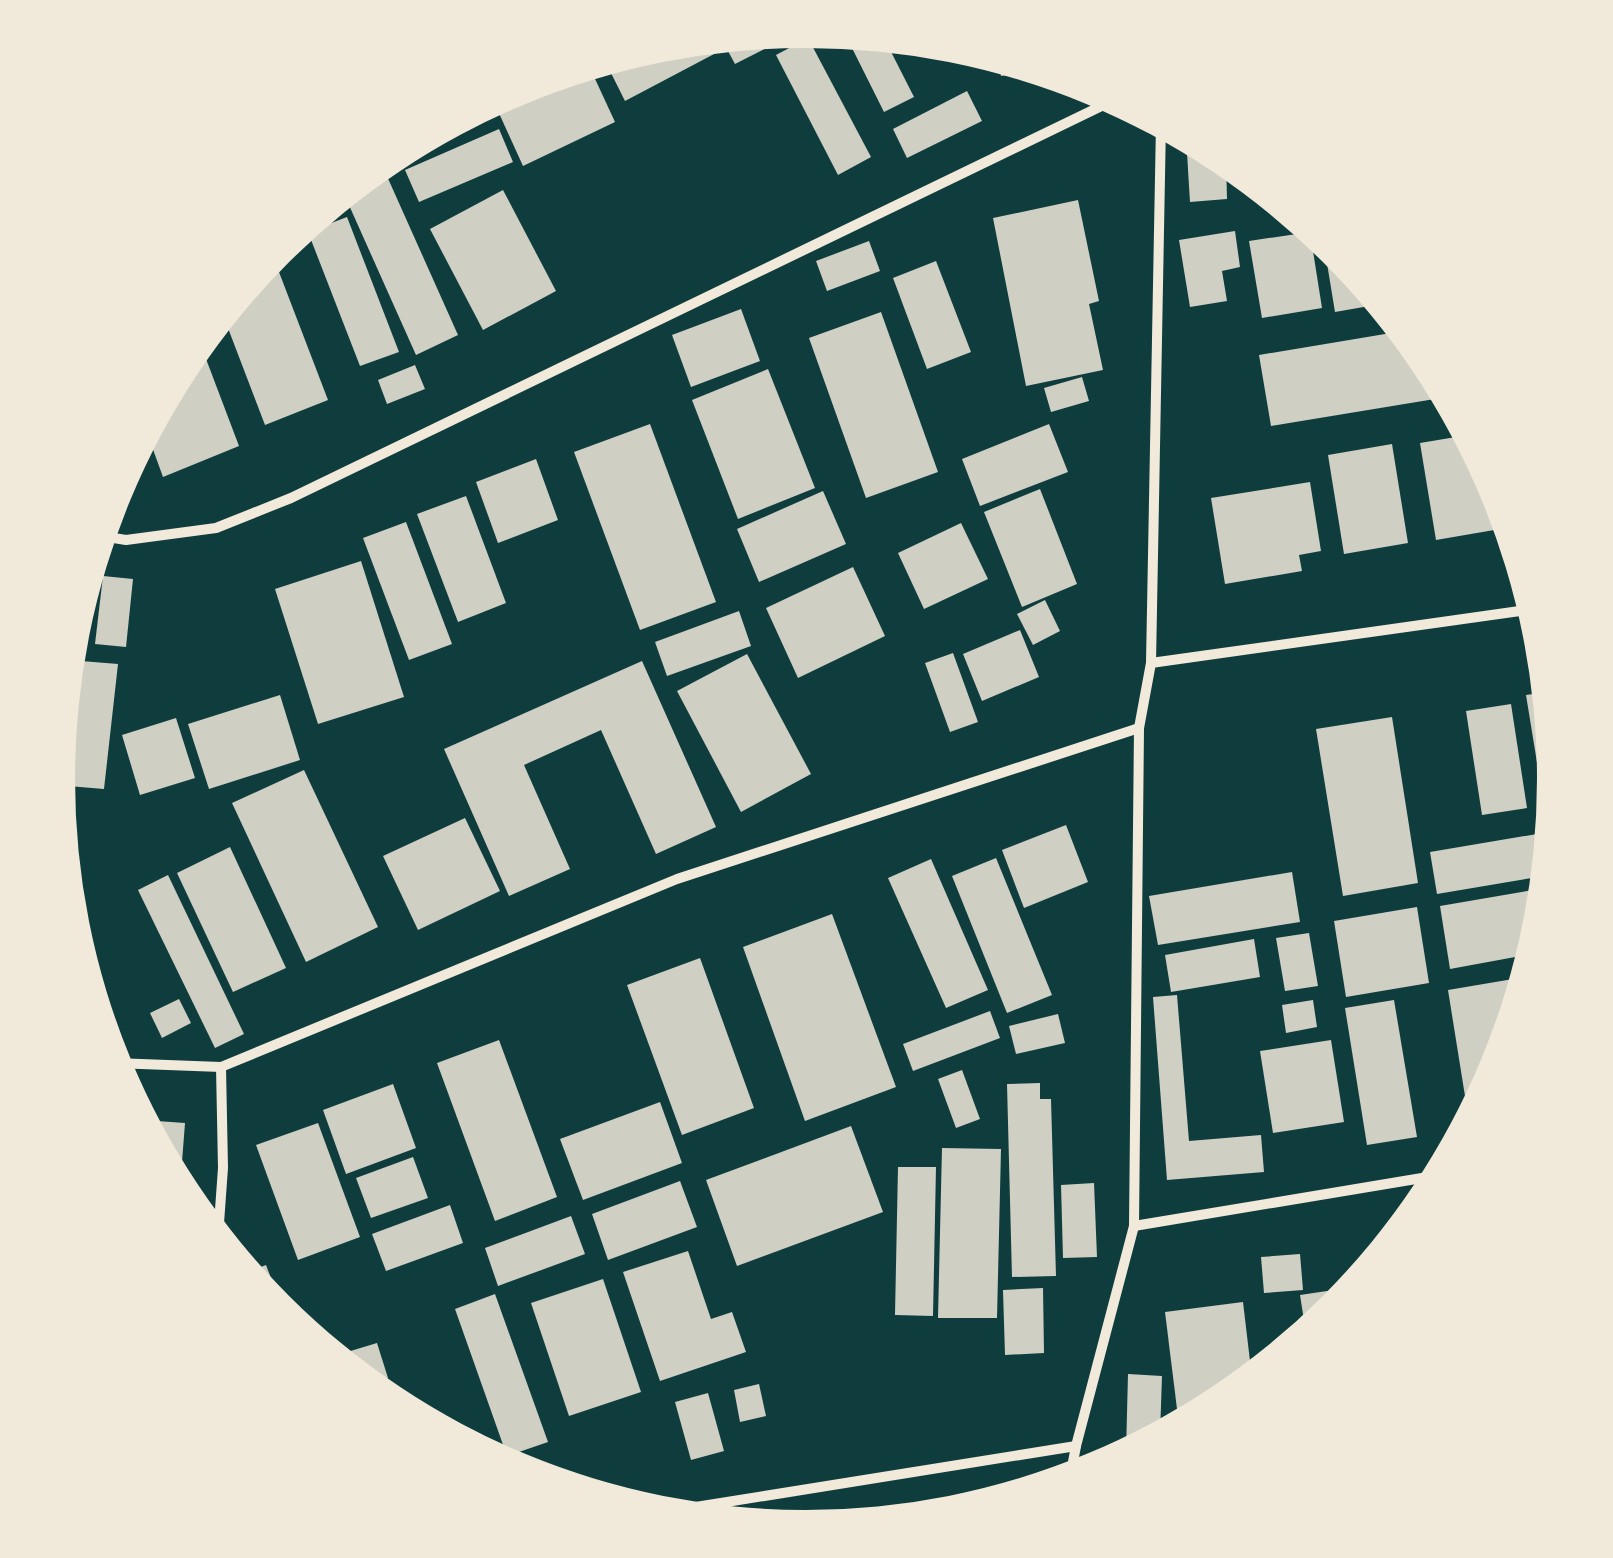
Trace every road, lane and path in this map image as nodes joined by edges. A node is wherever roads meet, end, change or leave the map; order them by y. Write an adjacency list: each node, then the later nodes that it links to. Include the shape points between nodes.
1 (1097, 108): 3 (street, via 291,498 216,528)
2 (1161, 140): 5 (street)
3 (116, 538)
4 (1518, 612): 5 (street)
5 (1151, 663): 6 (street)
6 (1140, 728): 8 (street, via 676,880); 11 (street)
7 (133, 1064): 8 (street)
8 (221, 1067): 10 (street)
9 (1419, 1178): 11 (street)
10 (220, 1215)
11 (1134, 1226): 12 (street)
12 (1076, 1446): 13 (street); 14 (street)
13 (1073, 1460)
14 (713, 1504)

